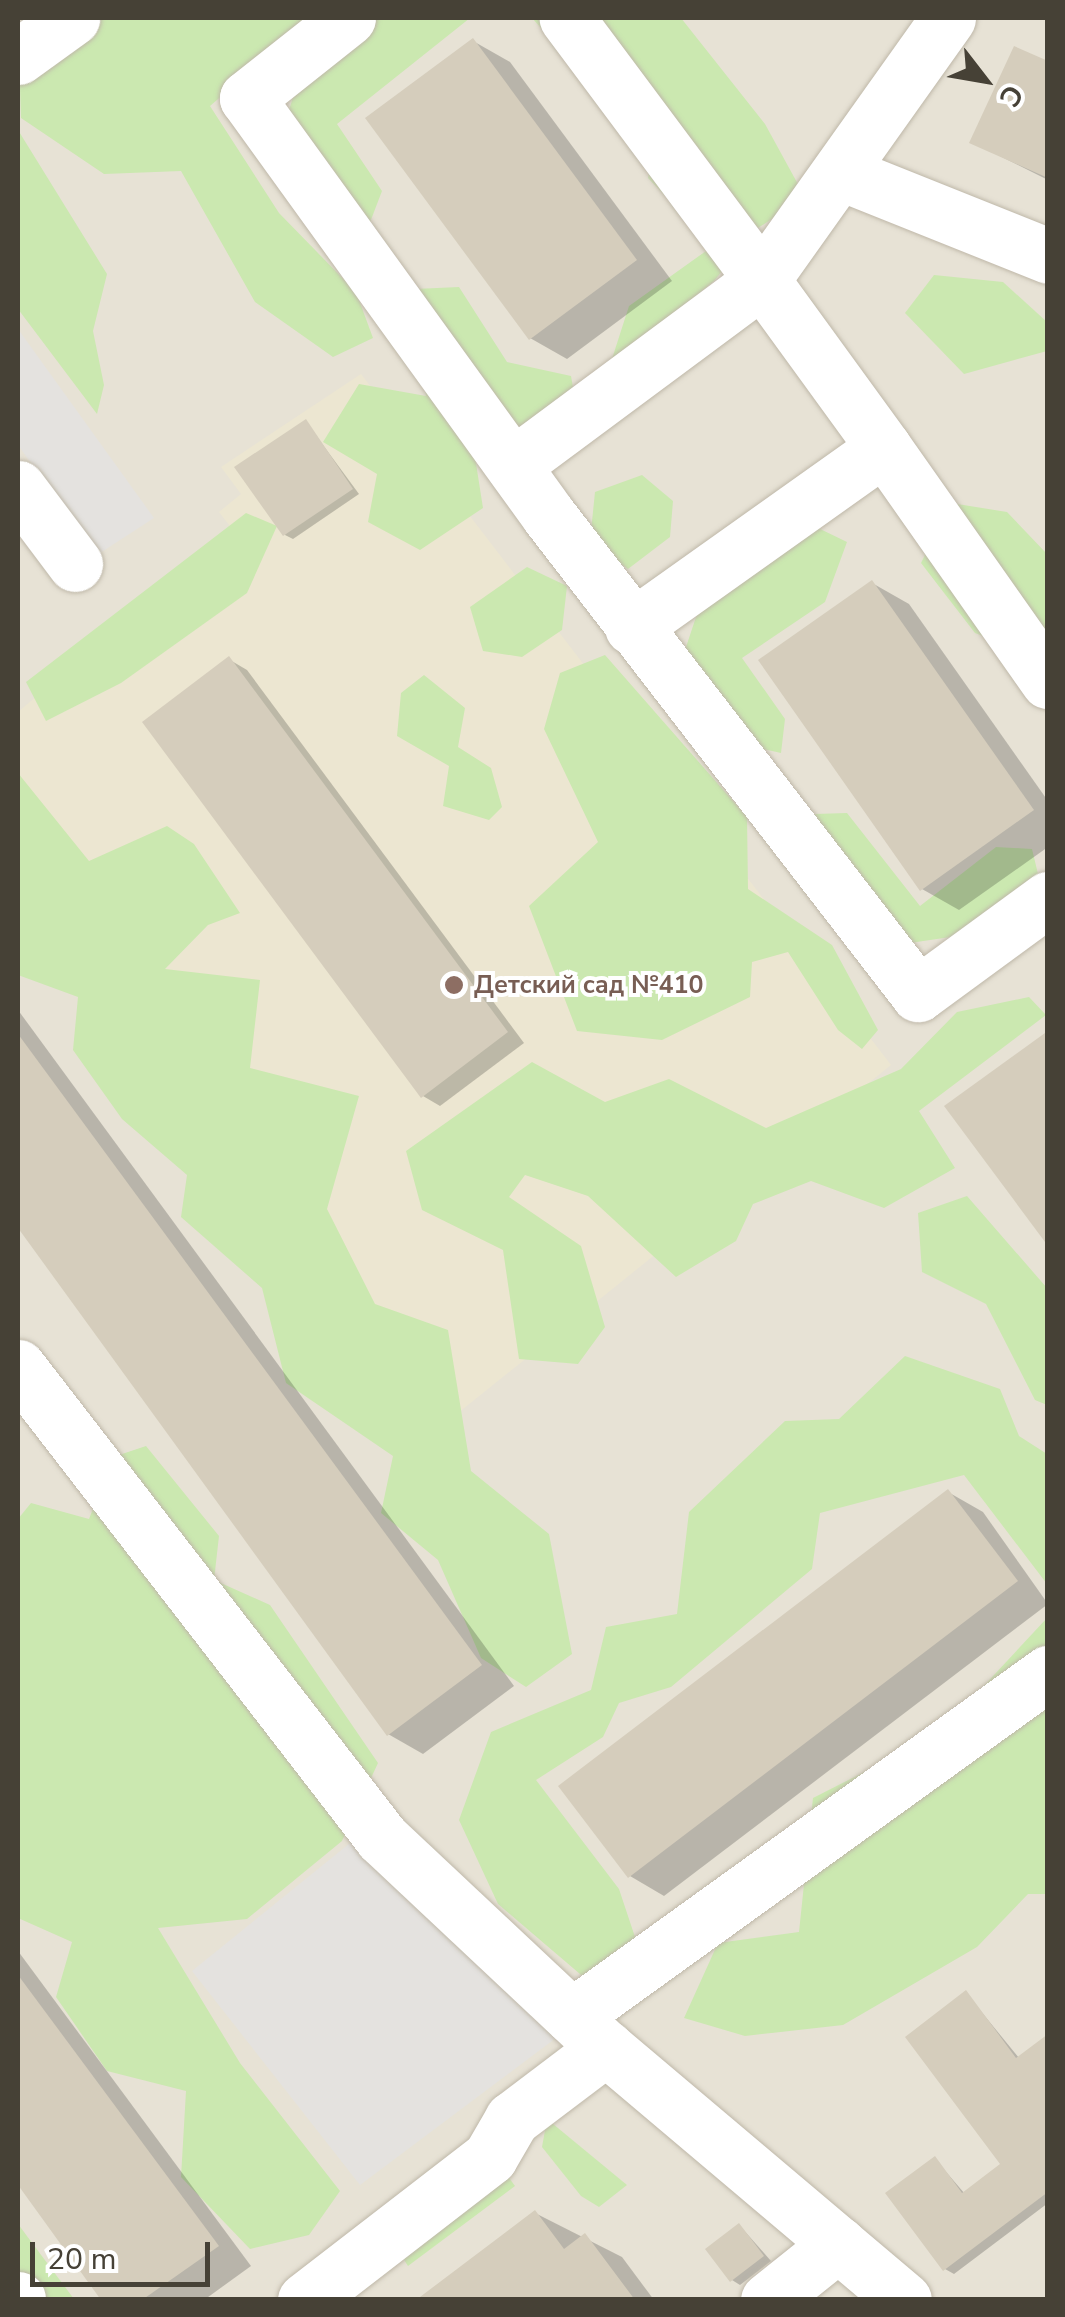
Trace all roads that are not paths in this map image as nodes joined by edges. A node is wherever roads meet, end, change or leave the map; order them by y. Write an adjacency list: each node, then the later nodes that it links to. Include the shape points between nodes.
1 (72, 18): 5 (lane)
2 (348, 18): 10 (lane, via 247,98)
3 (567, 18): 8 (lane)
4 (948, 18): 6 (lane)
5 (18, 57)
6 (840, 173): 7 (lane); 8 (lane)
7 (1048, 256)
8 (762, 280): 9 (lane); 10 (lane)
9 (884, 448): 13 (lane); 14 (lane)
10 (512, 465): 13 (lane)
11 (18, 488): 12 (lane)
12 (75, 564)
13 (632, 627): 15 (lane, via 918,994)
14 (1048, 680)
15 (1046, 904)
16 (18, 1366): 18 (lane, via 382,1838)
17 (1048, 1673): 18 (lane)
18 (589, 2032): 19 (lane); 20 (lane, via 512,2119 490,2158)
19 (838, 2244): 21 (lane); 22 (lane)
20 (304, 2300)
21 (768, 2300)
22 (904, 2300)

